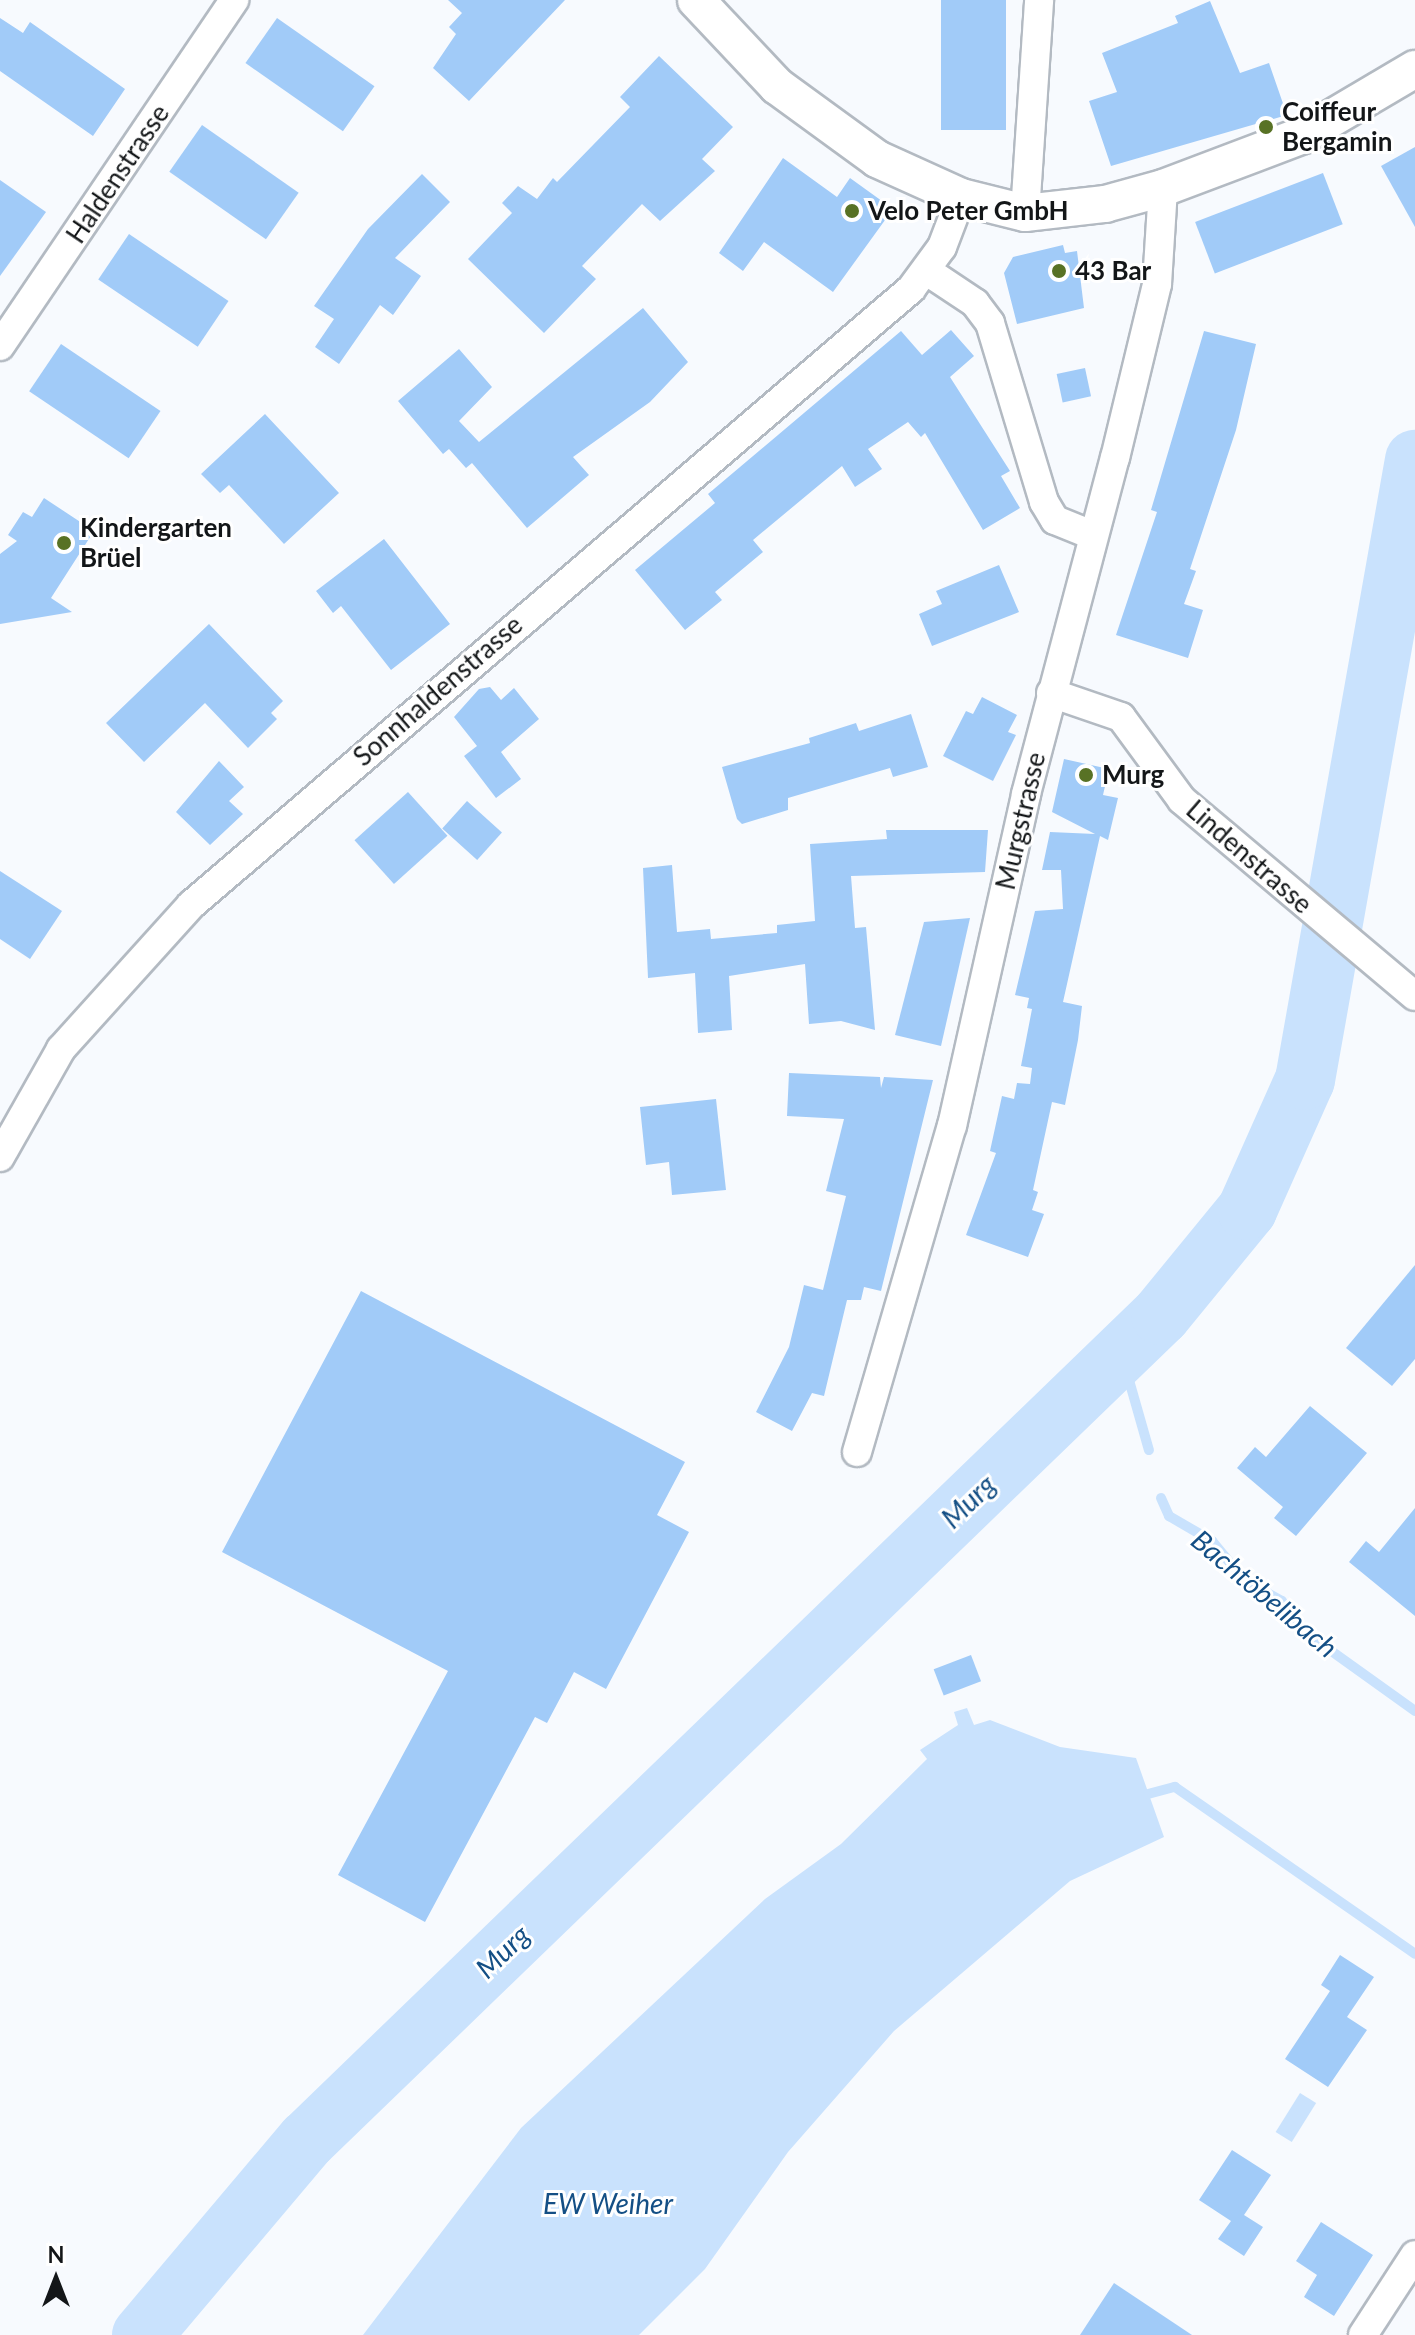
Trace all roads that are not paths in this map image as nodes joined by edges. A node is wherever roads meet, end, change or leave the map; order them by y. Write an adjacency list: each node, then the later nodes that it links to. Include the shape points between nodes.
1 (234, 0): 9 (street, Haldenstrasse)
2 (696, 0): 6 (street, via 777,86 822,123 877,159)
3 (1039, 0): 7 (street)
4 (1415, 69): 5 (street, via 1303,135)
5 (1163, 188): 7 (street, via 1105,204); 10 (street, Murgstrasse, via 1157,284)
6 (961, 197): 7 (street); 8 (street)
7 (1025, 213)
8 (927, 271): 10 (street, via 975,303 990,323 1044,502 1055,520); 13 (street, Sonnhaldenstrasse, via 191,905 61,1049)
9 (0, 346)
10 (1090, 534): 11 (street, Murgstrasse)
11 (1051, 693): 12 (street, Lindenstrasse, via 1121,717 1182,800); 14 (street, Murgstrasse, via 952,1126)
12 (1415, 996)
13 (0, 1157)
14 (857, 1452)
15 (1415, 2255): 16 (street)
16 (1363, 2335)

